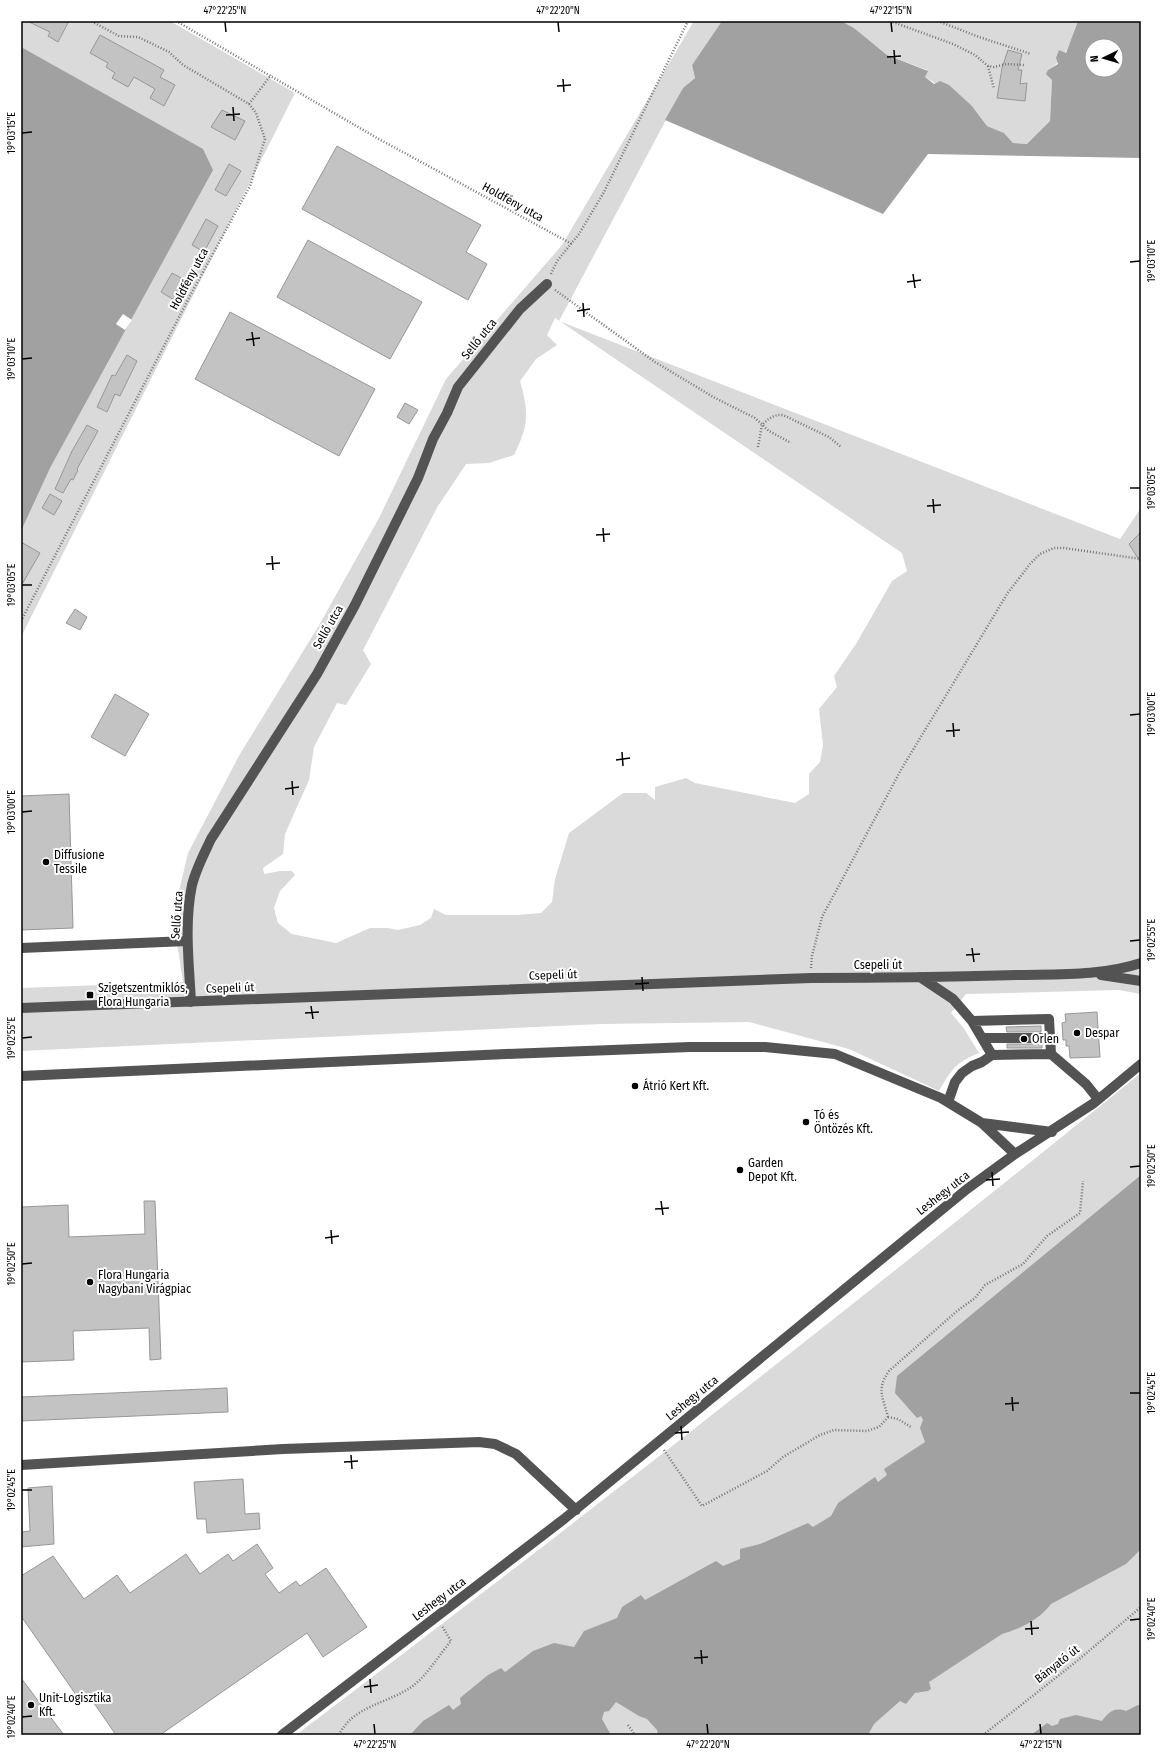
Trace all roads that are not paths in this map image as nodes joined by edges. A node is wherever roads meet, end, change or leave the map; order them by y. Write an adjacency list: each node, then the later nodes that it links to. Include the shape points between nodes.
1 (547, 284): 2 (street, Sellő utca, via 520,309 458,387 418,478 355,605 317,674 211,839 192,884 187,918)
2 (187, 941): 3 (street); 8 (street, Sellő utca)
3 (21, 948)
4 (1141, 964): 5 (street, Csepeli út)
5 (1087, 973): 6 (street, Csepeli út); 7 (street, Csepeli út)
6 (920, 977): 8 (street, Csepeli út, via 811,978); 10 (street, via 953,999)
7 (1141, 981)
8 (191, 1002): 9 (street, Csepeli út)
9 (21, 1008)
10 (972, 1021): 11 (street); 12 (street, via 1049,1019)
11 (982, 1038): 12 (street); 14 (street)
12 (1050, 1038): 13 (street)
13 (1051, 1054): 14 (street); 19 (street, via 1086,1084)
14 (992, 1055): 20 (street, via 962,1073 955,1082)
15 (1141, 1060): 18 (street, Leshegy utca)
16 (1141, 1064): 18 (street, Leshegy utca)
17 (21, 1076): 20 (street, via 506,1054 690,1047 765,1047 835,1054)
18 (1119, 1082): 19 (street, Leshegy utca)
19 (1098, 1099): 22 (street, Leshegy utca)
20 (948, 1102): 21 (street)
21 (982, 1123): 22 (street); 23 (street)
22 (1052, 1132): 23 (street, Leshegy utca)
23 (1015, 1154): 25 (street, Leshegy utca, via 939,1212)
24 (21, 1465): 25 (street, via 283,1449 480,1442 495,1444 516,1454)
25 (576, 1510): 26 (street, Leshegy utca)
26 (282, 1735)

